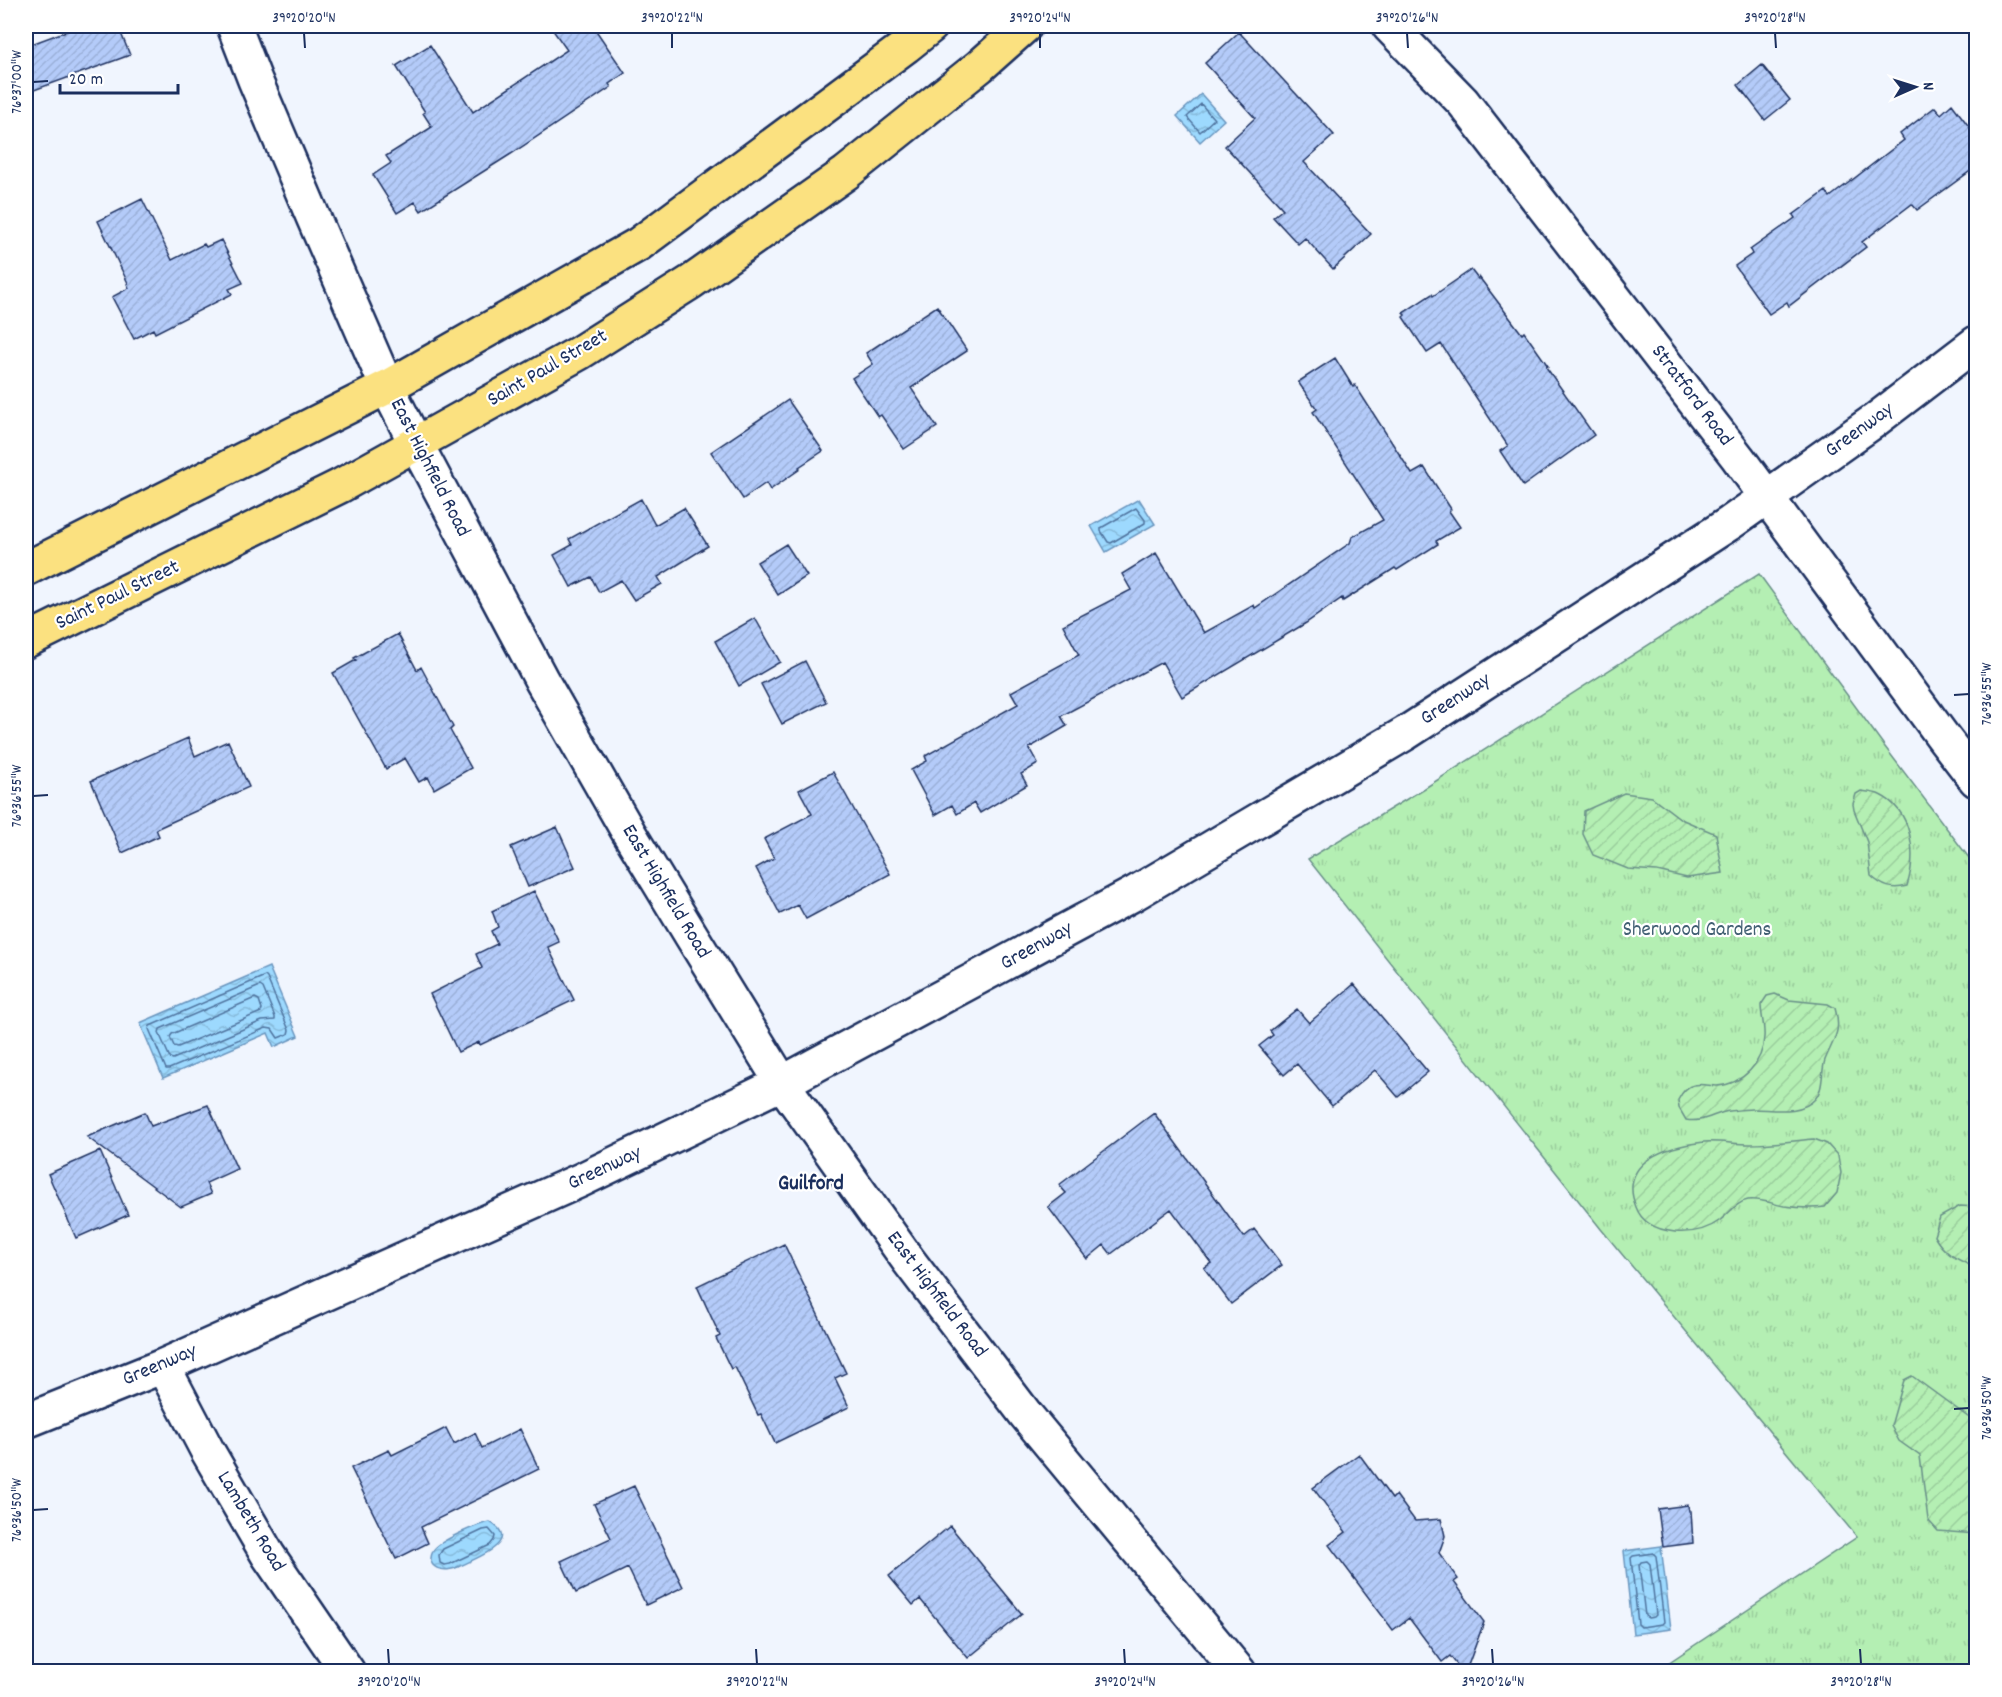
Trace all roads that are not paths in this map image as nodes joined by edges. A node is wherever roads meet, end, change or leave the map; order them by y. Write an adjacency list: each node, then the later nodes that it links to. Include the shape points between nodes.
1 (234, 26): 6 (street, East Highfield Road)
2 (931, 26): 6 (main road, via 639,244)
3 (1025, 26): 7 (main road, Saint Paul Street, via 846,173 691,282 579,352)
4 (1389, 26): 8 (street, Stratford Road, via 1463,102)
5 (1977, 344): 8 (street, Greenway)
6 (387, 387): 7 (street, East Highfield Road); 9 (main road)
7 (416, 444): 10 (main road, Saint Paul Street, via 340,486); 12 (street, East Highfield Road, via 629,833)
8 (1768, 498): 11 (street, Stratford Road); 12 (street, Greenway, via 1406,733 1222,843)
9 (26, 569)
10 (26, 641)
11 (1977, 780)
12 (782, 1083): 13 (street, Greenway, via 581,1180); 16 (street, East Highfield Road, via 1026,1415)
13 (163, 1366): 14 (street, Greenway); 15 (street, Lambeth Road, via 268,1555)
14 (26, 1421)
15 (348, 1671)
16 (1239, 1671)

